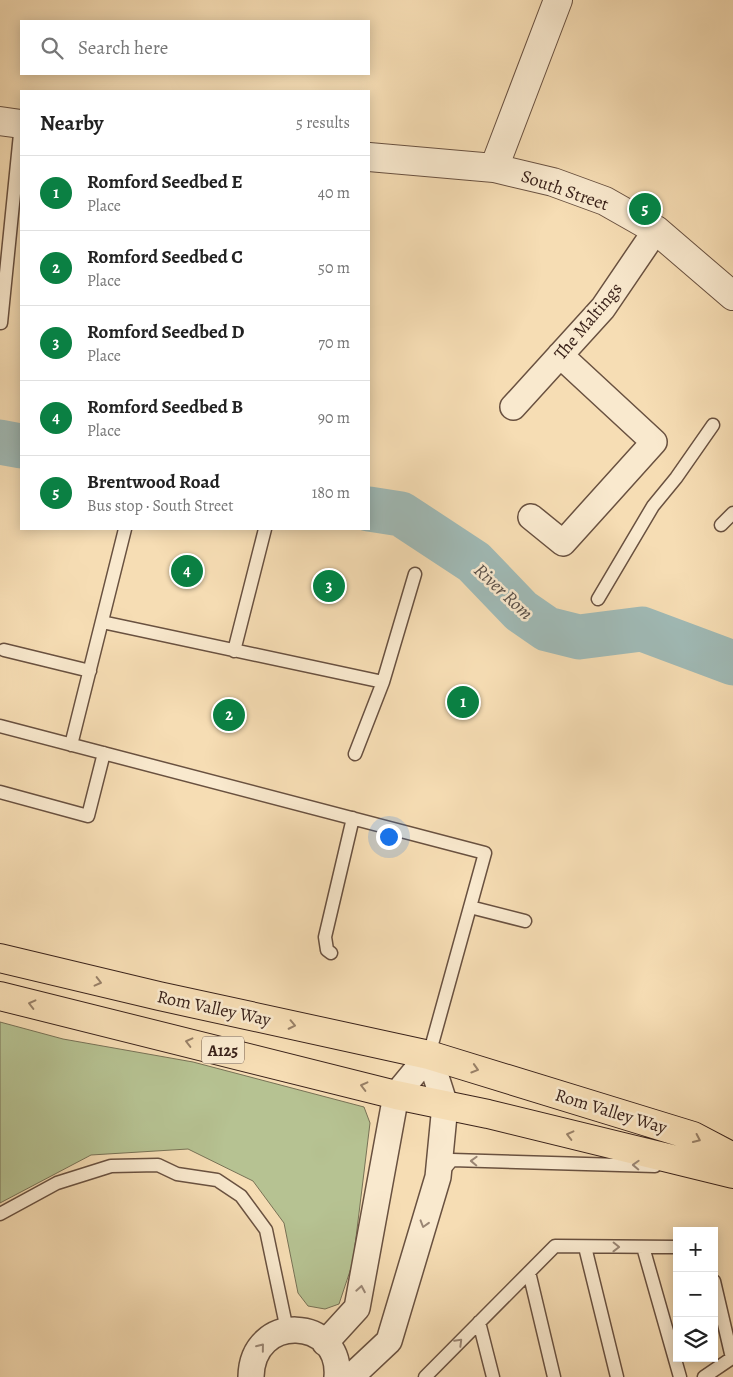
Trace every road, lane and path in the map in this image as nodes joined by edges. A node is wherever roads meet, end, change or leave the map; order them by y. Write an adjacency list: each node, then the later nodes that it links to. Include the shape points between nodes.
1 (558, 0): 6 (street)
2 (0, 121): 3 (street)
3 (20, 124)
4 (20, 134): 9 (lane)
5 (370, 157): 6 (street, South Street)
6 (494, 168): 7 (street, South Street, via 553,182 605,200)
7 (656, 230): 8 (street, South Street); 10 (street, The Maltings, via 603,308)
8 (733, 296)
9 (1, 323)
10 (560, 355): 11 (street, The Maltings); 14 (street, via 654,442 563,542)
11 (513, 407)
12 (713, 425): 19 (lane, via 653,506)
13 (733, 513): 15 (lane)
14 (531, 517)
15 (721, 526)
16 (125, 530): 20 (lane)
17 (265, 530): 22 (lane)
18 (415, 574): 24 (lane)
19 (598, 599)
20 (102, 622): 22 (lane); 23 (lane)
21 (4, 650): 23 (lane)
22 (234, 651): 24 (lane)
23 (90, 671): 26 (lane)
24 (383, 682): 28 (lane)
25 (0, 726): 26 (lane)
26 (71, 745): 27 (lane)
27 (104, 753): 29 (lane, via 88,816); 30 (lane)
28 (355, 754)
29 (0, 792)
30 (352, 818): 31 (lane, via 485,853); 33 (lane, via 341,896 325,937 327,950)
31 (470, 907): 32 (lane); 36 (lane)
32 (525, 921)
33 (331, 953)
34 (0, 958): 36 (main road, Rom Valley Way / A125, one-way to 36)
35 (0, 996): 37 (main road, Rom Valley Way / A125, one-way to 35)
36 (429, 1055): 37 (street); 38 (street); 39 (main road, Rom Valley Way / A125, one-way to 39, via 693,1136)
37 (396, 1095): 38 (main road, Rom Valley Way / A125); 51 (street, one-way to 37, via 357,1308)
38 (446, 1105): 40 (main road, Rom Valley Way / A125, one-way to 38); 42 (street)
39 (733, 1157)
40 (702, 1167): 41 (main road, Rom Valley Way / A125); 42 (lane, one-way to 42, via 452,1160)
41 (733, 1174)
42 (438, 1177): 55 (street, one-way to 55, via 389,1341)
43 (0, 1214): 50 (lane, via 57,1183 111,1166 158,1165 177,1174 217,1180 241,1196 266,1230)
44 (585, 1246): 45 (lane, one-way to 45); 47 (lane, via 555,1246); 58 (lane)
45 (643, 1247): 46 (lane); 59 (lane)
46 (673, 1247)
47 (529, 1272): 49 (lane); 57 (lane)
48 (718, 1298): 60 (lane, via 732,1358)
49 (479, 1322): 52 (lane, one-way to 49); 56 (lane)
50 (287, 1330): 51 (street, via 308,1332); 53 (street, one-way to 50, via 255,1353 274,1334)
51 (325, 1343): 54 (street, via 336,1362)
52 (429, 1375)
53 (251, 1377)
54 (337, 1377)
55 (347, 1377)
56 (493, 1377)
57 (554, 1377)
58 (617, 1377)
59 (680, 1377)
60 (704, 1377)

